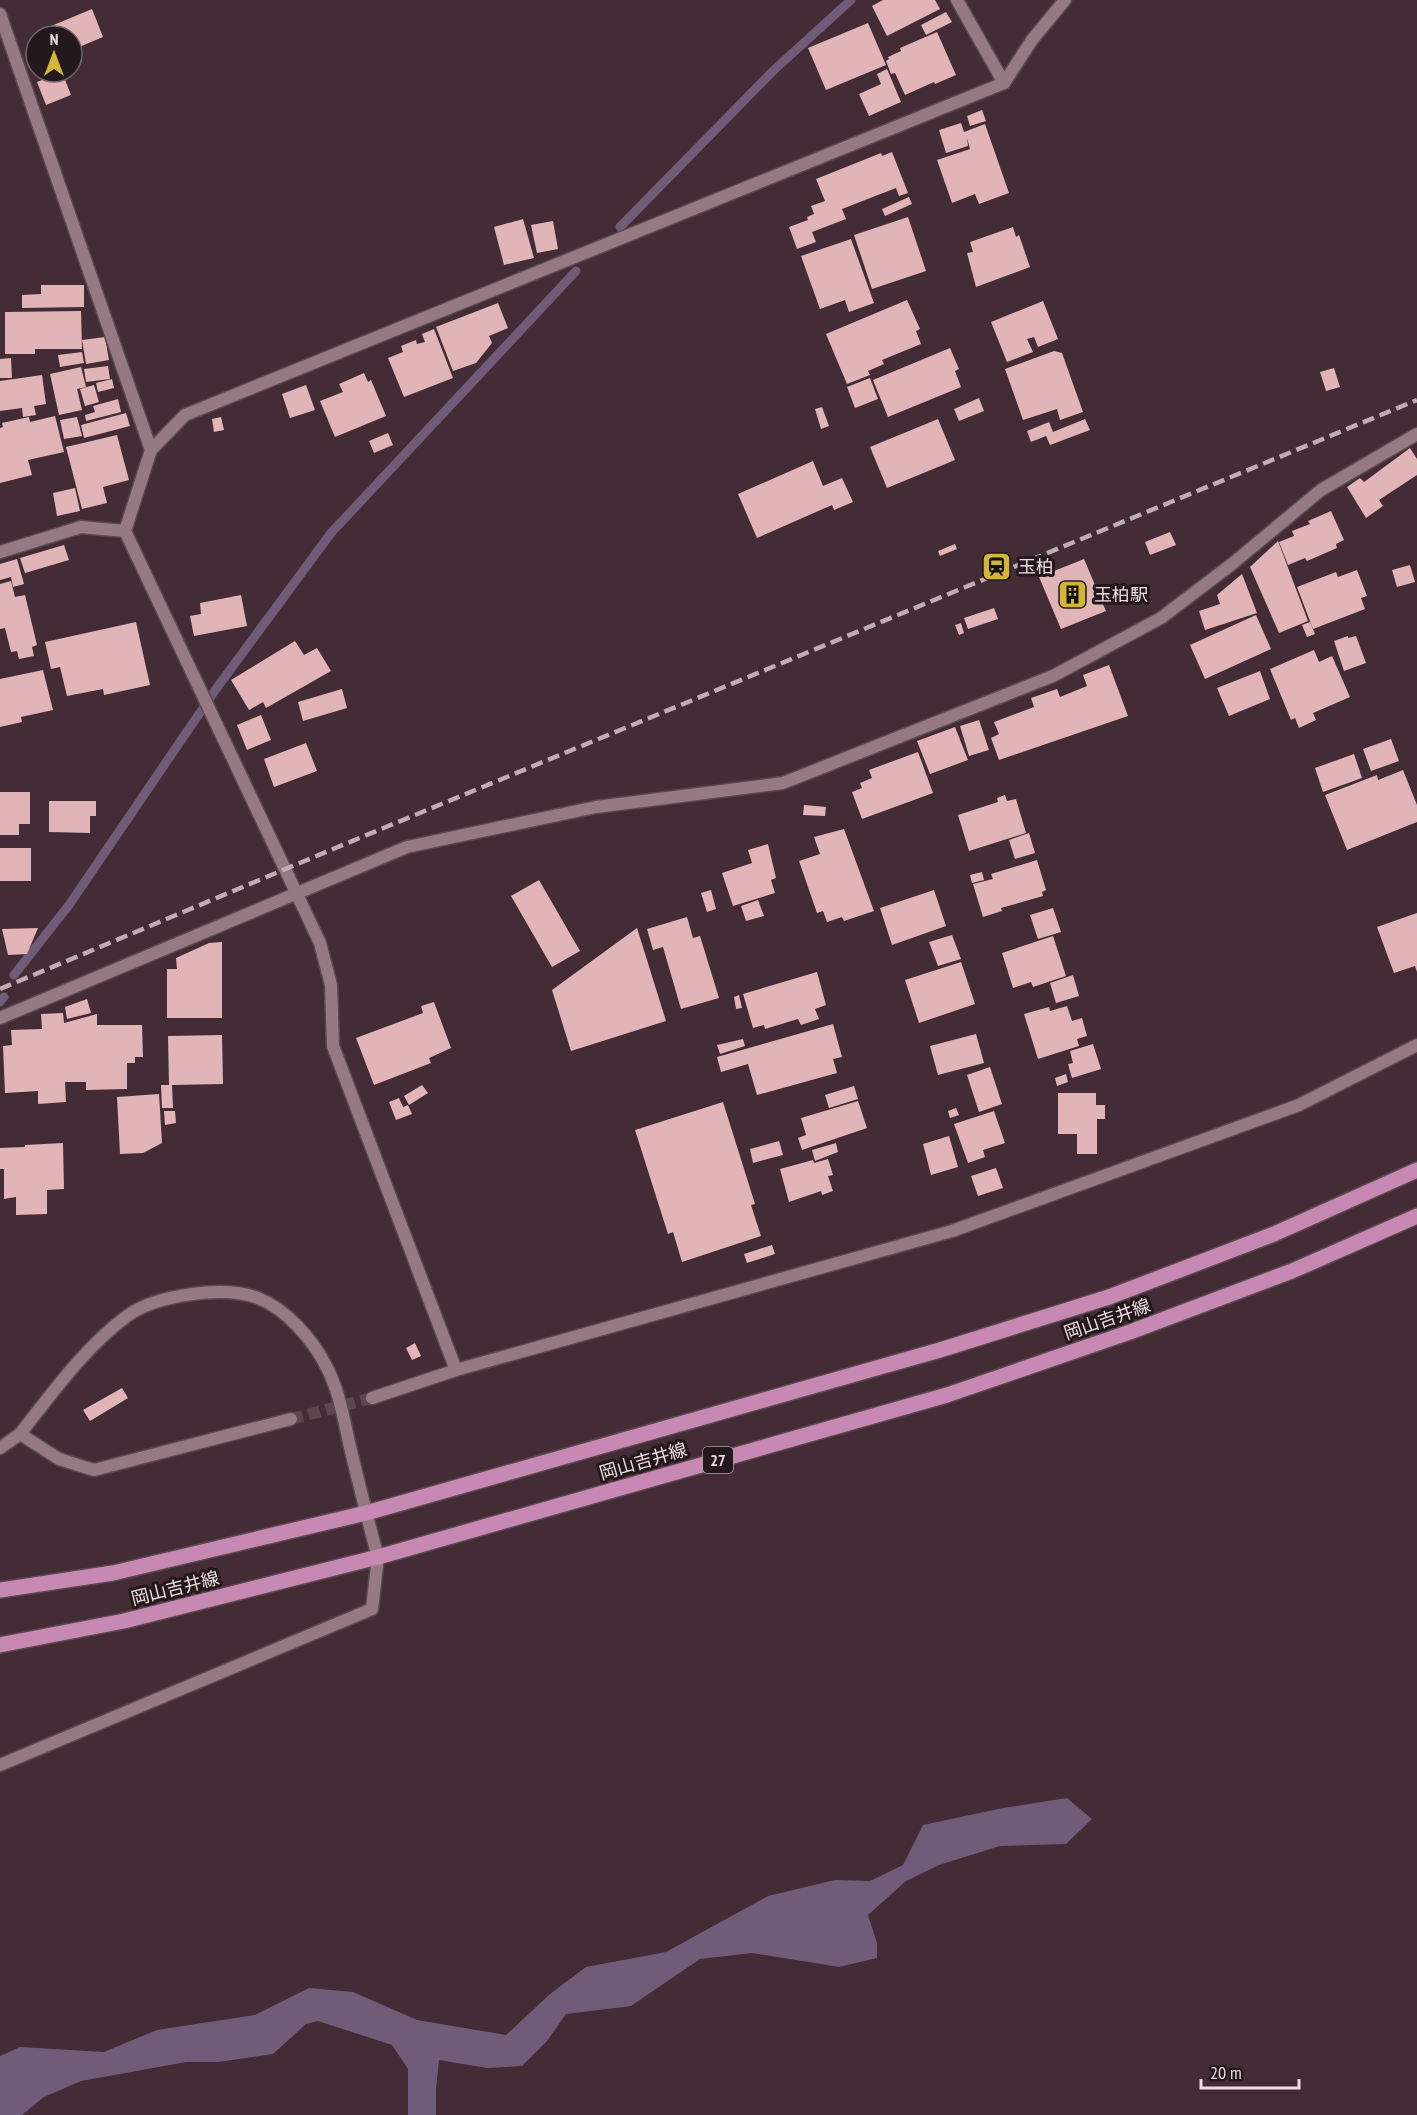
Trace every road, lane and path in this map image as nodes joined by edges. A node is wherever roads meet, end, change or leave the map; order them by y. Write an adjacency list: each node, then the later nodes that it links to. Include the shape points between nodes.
1 (957, 0): 4 (street)
2 (1065, 0): 4 (street)
3 (0, 14): 6 (street)
4 (1004, 83): 6 (street, via 185,415)
5 (1417, 434): 9 (street, via 1321,490 1161,618 1053,676 783,783 597,807 407,847)
6 (151, 450): 7 (street)
7 (125, 531): 8 (street, via 81,527); 9 (street)
8 (0, 552)
9 (295, 894): 10 (street); 14 (street, via 320,943 331,985 333,1046)
10 (0, 1018)
11 (1417, 1045): 14 (street, via 1299,1105 952,1231)
12 (1417, 1170): 19 (main road, 岡山吉井線, via 1274,1234 1109,1297 940,1350)
13 (1417, 1216): 20 (main road, 岡山吉井線 / 27, via 1292,1271 947,1395)
14 (456, 1370): 15 (street)
15 (372, 1398)
16 (291, 1419): 17 (street, via 94,1470 59,1459)
17 (20, 1434): 18 (street); 19 (street, via 77,1362 129,1314 175,1296 223,1292 258,1298 289,1317 325,1364 337,1390)
18 (0, 1448)
19 (366, 1513): 20 (street); 21 (main road, 岡山吉井線, via 113,1573)
20 (378, 1557): 22 (main road, 岡山吉井線 / 27, via 124,1621); 23 (street, via 372,1609)
21 (0, 1590)
22 (0, 1645)
23 (0, 1765)

